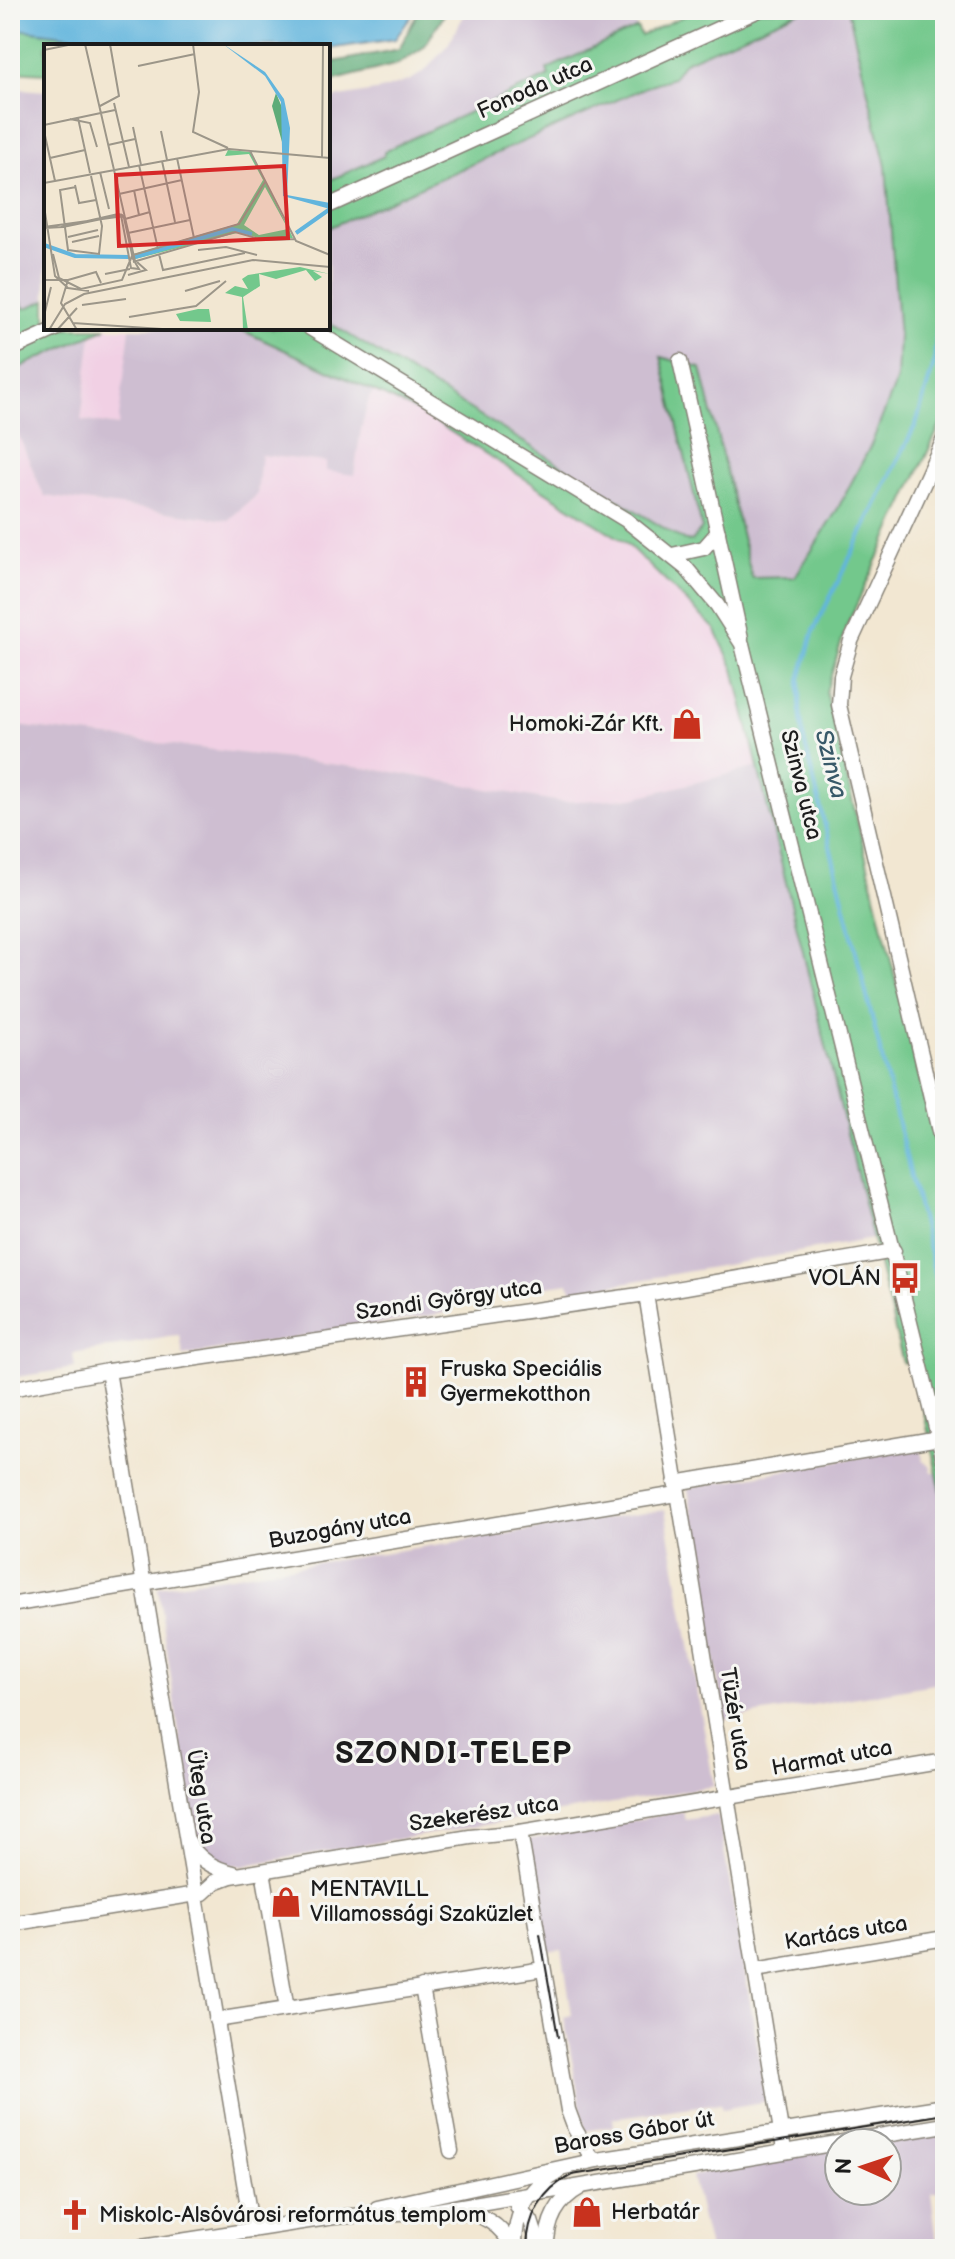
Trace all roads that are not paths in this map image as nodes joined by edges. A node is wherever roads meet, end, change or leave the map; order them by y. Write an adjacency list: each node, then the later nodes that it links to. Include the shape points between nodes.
1 (759, 10): 2 (street, Fonoda utca)
2 (330, 205)
3 (54, 330): 5 (street)
4 (313, 330): 9 (street, Szinva utca, via 626,520)
5 (10, 350)
6 (680, 361): 8 (street)
7 (945, 437): 11 (street, via 851,641 839,691 840,719)
8 (718, 532): 9 (street, via 704,548); 10 (street)
9 (672, 555): 10 (street, Szinva utca, via 708,594)
10 (742, 644): 12 (street, Szinva utca)
11 (945, 1157)
12 (894, 1251): 13 (street, Szondi György utca); 16 (street, Szinva utca)
13 (646, 1294): 14 (street, Szondi György utca); 18 (street, Tüzér utca)
14 (108, 1371): 15 (street, Szondi György utca); 19 (street, Üteg utca)
15 (10, 1389)
16 (939, 1438): 17 (street, Szinva utca); 18 (street, Buzogány utca)
17 (945, 1464)
18 (676, 1489): 19 (street, Buzogány utca); 22 (street, Tüzér utca)
19 (144, 1584): 20 (street, Buzogány utca); 23 (street, Üteg utca)
20 (10, 1605)
21 (945, 1761): 22 (street, Harmat utca)
22 (726, 1798): 24 (street, Szekerész utca); 30 (street, Tüzér utca)
23 (185, 1829): 25 (street, Szekerész utca, via 193,1851 205,1862 227,1872); 26 (street, Üteg utca)
24 (520, 1832): 25 (street, Szekerész utca); 29 (street)
25 (255, 1872): 26 (street, Szekerész utca, via 221,1879); 32 (street)
26 (195, 1894): 27 (street, Szekerész utca); 33 (street, Üteg utca)
27 (10, 1924)
28 (945, 1938): 30 (street, Kartács utca)
29 (543, 1969): 31 (street); 39 (street, via 568,2110)
30 (755, 1970): 36 (street, Tüzér utca)
31 (422, 1987): 32 (street); 38 (street)
32 (287, 2009): 33 (street)
33 (216, 2020): 48 (street, Üteg utca)
34 (945, 2106): 36 (street, Baross Gábor út)
35 (945, 2125): 37 (street, Baross Gábor út)
36 (781, 2132): 37 (street, Tüzér utca); 39 (street, Baross Gábor út)
37 (784, 2150): 41 (street, Baross Gábor út)
38 (451, 2151)
39 (593, 2160): 40 (street, Baross Gábor út)
40 (569, 2165): 42 (street, Baross Gábor út); 43 (street)
41 (590, 2183): 43 (street, Baross Gábor út); 52 (street, via 558,2206 547,2231)
42 (470, 2186): 44 (street); 47 (street, Baross Gábor út)
43 (529, 2194): 44 (street, Baross Gábor út); 45 (street)
44 (507, 2197): 45 (street); 46 (street, Baross Gábor út)
45 (520, 2208): 50 (street); 51 (street, via 531,2221)
46 (437, 2210): 47 (street, Baross Gábor út); 50 (street, via 486,2219)
47 (334, 2217): 48 (street, Baross Gábor út)
48 (252, 2230): 49 (street, Baross Gábor út)
49 (129, 2249)
50 (514, 2249)
51 (540, 2249)
52 (547, 2249)

